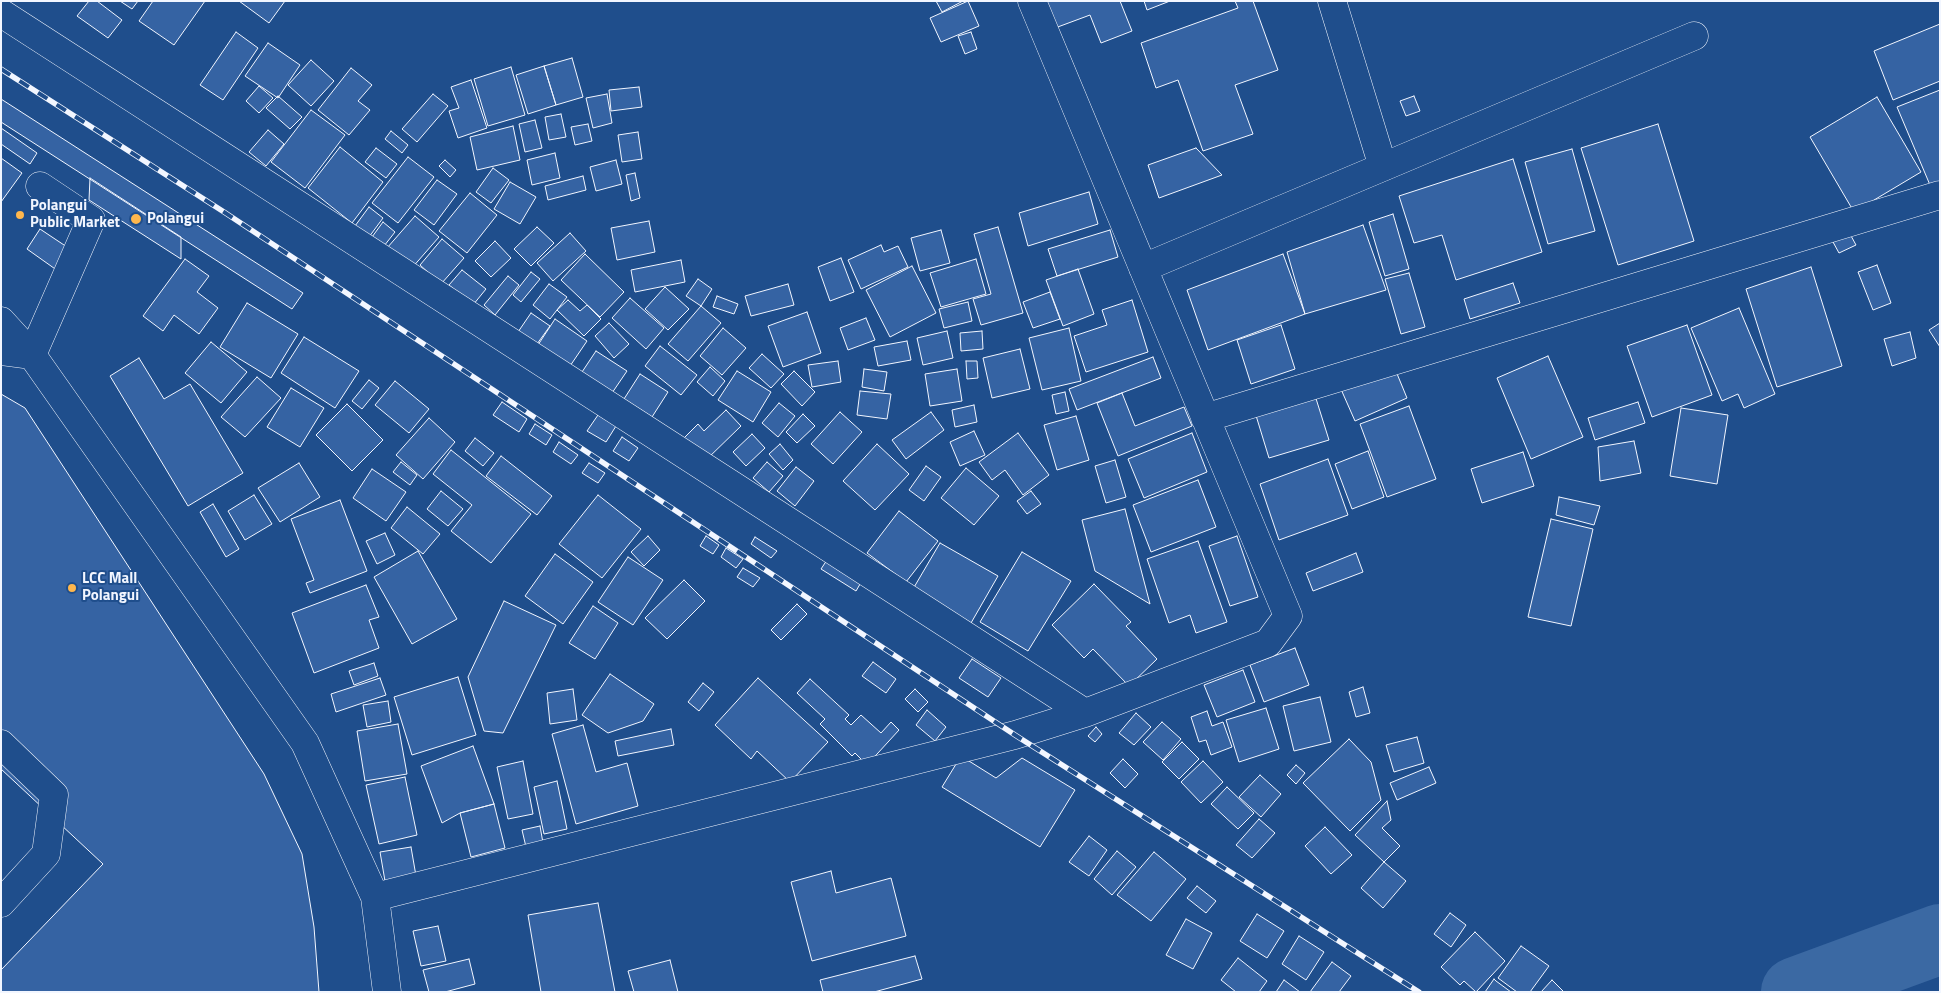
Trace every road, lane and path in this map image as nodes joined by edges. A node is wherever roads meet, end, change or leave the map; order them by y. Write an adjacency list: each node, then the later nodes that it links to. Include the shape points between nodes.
1 (1032, 1): 8 (street)
2 (1332, 1): 5 (street)
3 (1, 13): 13 (street)
4 (1694, 36): 5 (street)
5 (1383, 167): 8 (street)
6 (40, 186): 11 (street, via 91,220)
7 (1940, 194): 12 (street)
8 (1143, 268): 12 (street)
9 (1, 321): 11 (street)
10 (1, 351): 11 (street)
11 (32, 355): 15 (street, via 305,743)
12 (1206, 418): 13 (street, via 1288,616 1268,643)
13 (1085, 713): 15 (street, via 1015,735)
14 (1, 744): 16 (street, via 54,795 46,854)
15 (375, 897): 17 (street)
16 (1, 904)
17 (386, 992)

